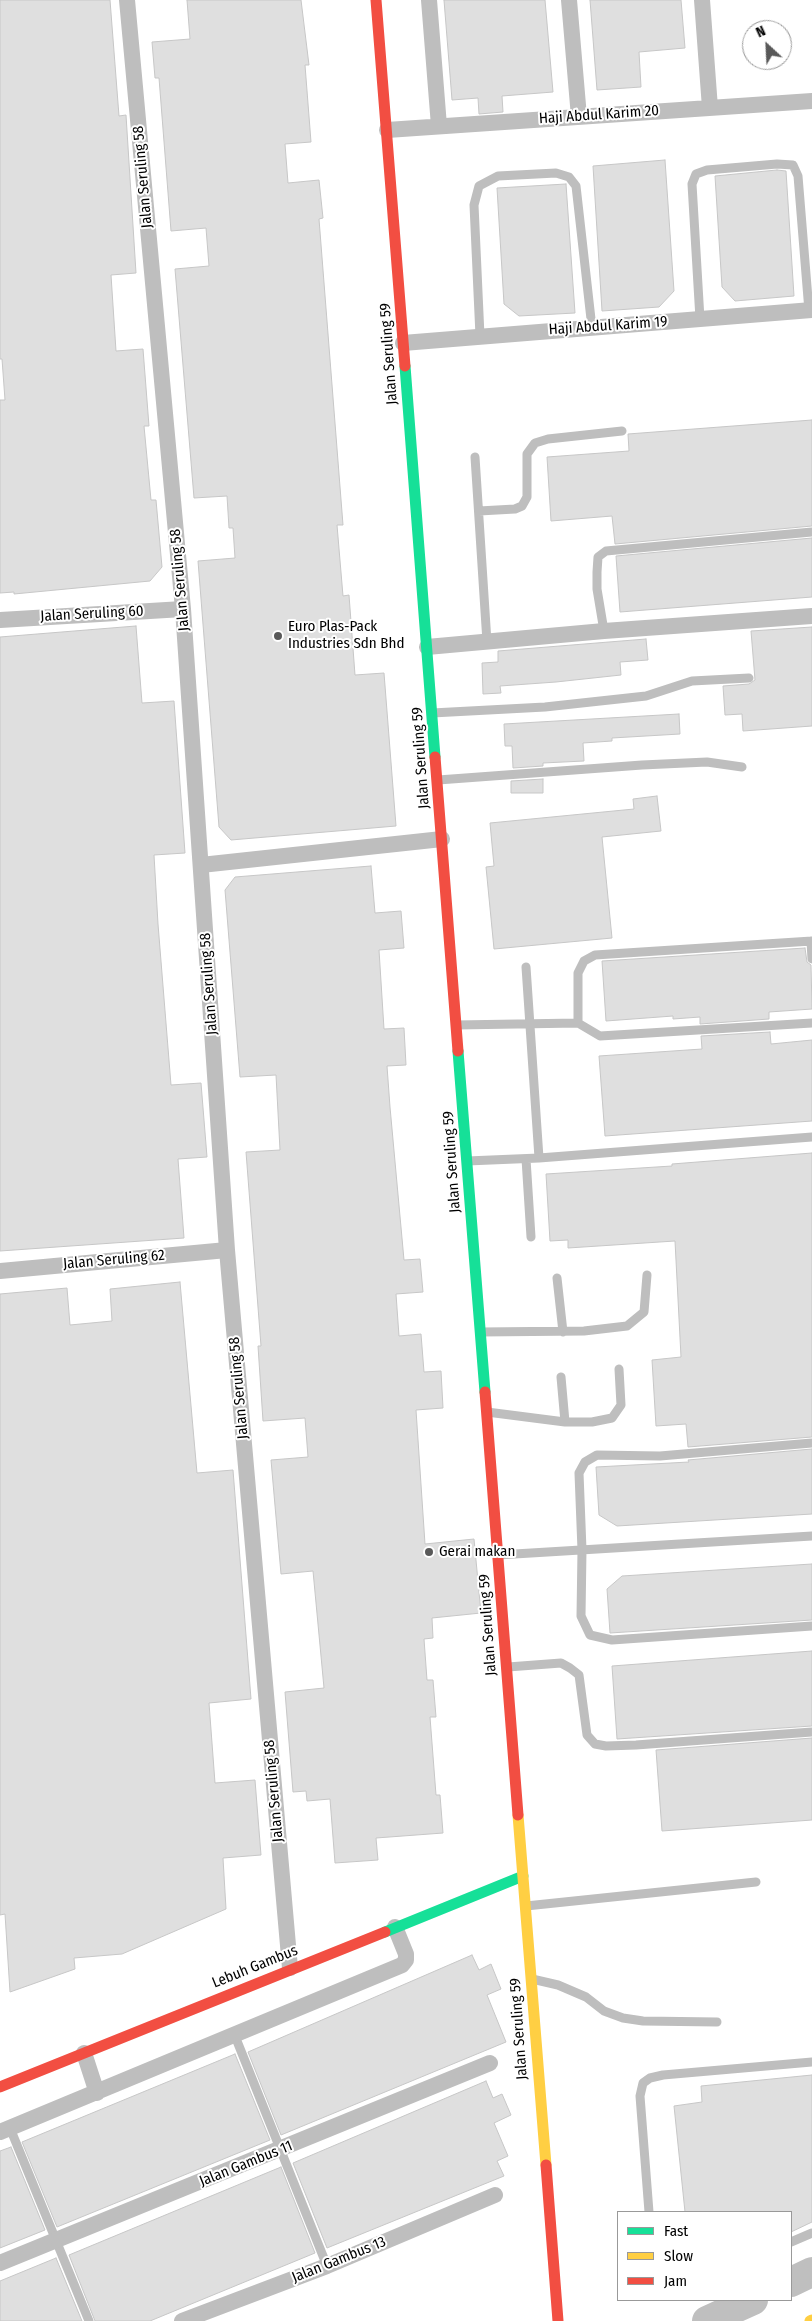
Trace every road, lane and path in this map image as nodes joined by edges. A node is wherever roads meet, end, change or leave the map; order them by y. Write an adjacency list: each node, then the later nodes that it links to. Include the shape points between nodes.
1 (127, 0): 20 (street, Jalan Seruling 58)
2 (376, 0): 10 (main road, Jalan Seruling 59)
3 (429, 0): 9 (street)
4 (569, 0): 8 (street)
5 (702, 0): 7 (street)
6 (812, 101): 7 (street, Haji Abdul Karim 20)
7 (710, 108): 8 (street, Haji Abdul Karim 20)
8 (579, 117): 9 (street, Haji Abdul Karim 20)
9 (439, 126): 10 (street, Haji Abdul Karim 20)
10 (386, 130): 15 (main road, Jalan Seruling 59)
11 (810, 310): 12 (street, Haji Abdul Karim 19); 12 (lane, via 798,176 793,165 777,164 696,174 692,184)
12 (700, 319): 13 (street, Haji Abdul Karim 19)
13 (592, 328): 14 (street, Haji Abdul Karim 19); 14 (lane, via 576,186 569,177 556,173 498,176 479,186 474,205)
14 (480, 336): 15 (street, Haji Abdul Karim 19)
15 (403, 343): 25 (main road, Jalan Seruling 59)
16 (622, 431): 18 (lane, via 536,442 527,454 527,498 522,506)
17 (476, 457): 18 (lane)
18 (479, 511): 24 (lane)
19 (812, 532): 23 (lane, via 606,551 598,557 597,572)
20 (183, 609): 22 (street, Jalan Seruling 60); 31 (street, Jalan Seruling 58)
21 (812, 616): 23 (street)
22 (0, 620)
23 (604, 631): 24 (street)
24 (487, 642): 25 (street)
25 (427, 647): 27 (main road, Jalan Seruling 59)
26 (749, 678): 27 (lane, via 692,681 646,696)
27 (432, 713): 29 (main road, Jalan Seruling 59)
28 (742, 767): 29 (lane, via 708,762)
29 (437, 780): 30 (main road, Jalan Seruling 59)
30 (442, 839): 31 (street); 38 (main road, Jalan Seruling 59)
31 (201, 865): 44 (street, Jalan Seruling 58)
32 (811, 941): 33 (lane); 35 (lane, via 595,955 584,962 578,973)
33 (812, 959)
34 (526, 967): 37 (lane)
35 (578, 1023): 36 (lane, via 600,1036); 37 (lane)
36 (812, 1023)
37 (530, 1024): 38 (lane); 40 (lane)
38 (456, 1025): 42 (main road, Jalan Seruling 59)
39 (812, 1137): 40 (lane)
40 (539, 1158): 41 (lane)
41 (526, 1159): 42 (lane); 43 (lane)
42 (467, 1161): 48 (main road, Jalan Seruling 59)
43 (531, 1237)
44 (227, 1250): 45 (street, Jalan Seruling 62); 65 (street, Jalan Seruling 58)
45 (0, 1271)
46 (647, 1275): 49 (lane, via 644,1312 627,1326)
47 (557, 1278): 49 (lane)
48 (480, 1332): 49 (lane); 52 (main road, Jalan Seruling 59)
49 (562, 1332)
50 (618, 1369): 53 (lane, via 622,1405 612,1418)
51 (561, 1376): 53 (lane)
52 (486, 1412): 53 (lane); 57 (main road, Jalan Seruling 59)
53 (565, 1422)
54 (812, 1443): 56 (lane, via 660,1456 597,1455 585,1462 579,1473)
55 (812, 1536): 56 (lane)
56 (582, 1550): 57 (lane); 58 (lane, via 581,1616 590,1635 612,1640)
57 (498, 1555): 59 (main road, Jalan Seruling 59)
58 (812, 1626)
59 (506, 1668): 60 (lane, via 561,1663 579,1675 587,1735 595,1744 636,1745); 61 (main road, Jalan Seruling 59)
60 (812, 1732)
61 (523, 1876): 63 (main road, Jalan Seruling 59); 64 (main road, Lebuh Gambus)
62 (756, 1882): 63 (lane)
63 (526, 1906): 66 (main road, Jalan Seruling 59)
64 (395, 1927): 65 (main road, Lebuh Gambus); 68 (street, via 406,1954 402,1965)
65 (290, 1968): 69 (main road, Lebuh Gambus)
66 (530, 1979): 67 (lane, via 558,1985 623,2018); 86 (main road, Jalan Seruling 59)
67 (717, 2022)
68 (235, 2036): 73 (street); 75 (lane)
69 (84, 2053): 72 (main road, Lebuh Gambus); 73 (street)
70 (812, 2062): 77 (lane, via 663,2075 643,2083 640,2096)
71 (490, 2063): 75 (street, Jalan Gambus 11)
72 (0, 2087)
73 (97, 2093): 74 (street)
74 (5, 2130): 79 (lane)
75 (281, 2150): 79 (street, Jalan Gambus 11); 82 (lane)
76 (495, 2195): 82 (street, Jalan Gambus 13)
77 (649, 2211)
78 (812, 2233): 80 (lane)
79 (56, 2240): 81 (street, Jalan Gambus 11); 84 (lane)
80 (792, 2242)
81 (0, 2263)
82 (327, 2266): 83 (street, Jalan Gambus 13)
83 (199, 2318): 85 (street, Jalan Gambus 13)
84 (89, 2321)
85 (182, 2321)
86 (558, 2321)

